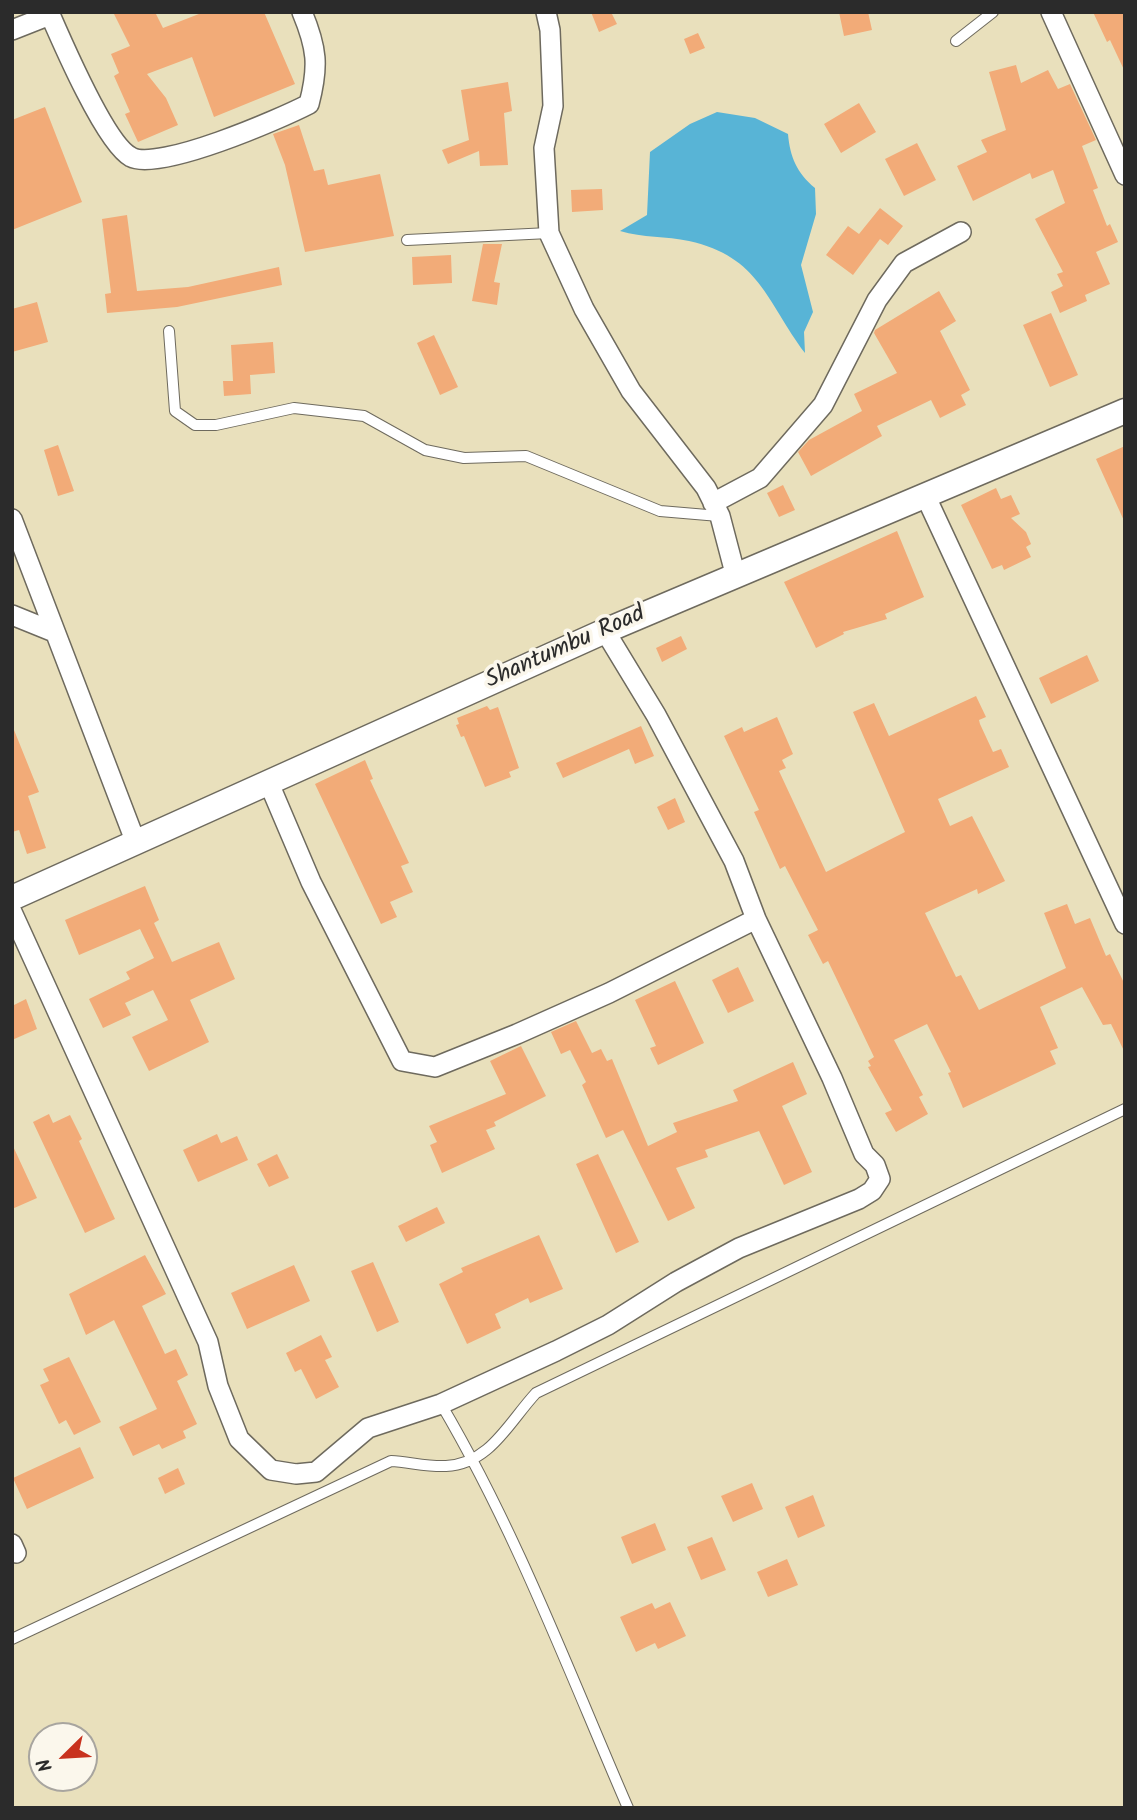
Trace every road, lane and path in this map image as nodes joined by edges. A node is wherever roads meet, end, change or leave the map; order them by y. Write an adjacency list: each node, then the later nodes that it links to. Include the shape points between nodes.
1 (302, 12): 5 (street, via 315,43 317,76 309,104 230,137 149,161 134,159 116,142)
2 (546, 12): 11 (street, via 553,95 544,148)
3 (993, 12): 7 (lane)
4 (1051, 12): 8 (street)
5 (50, 14): 6 (street)
6 (12, 30)
7 (956, 41)
8 (1120, 153): 9 (street)
9 (1125, 175)
10 (961, 232): 16 (street, via 904,263 877,300 823,405 760,478)
11 (549, 233): 12 (lane); 16 (street, via 584,309 631,391 706,488)
12 (407, 240)
13 (169, 331): 16 (lane, via 175,411 195,425 216,425 294,408 364,416 425,450 464,458 526,456 660,511)
14 (1125, 411): 15 (street, Shantumbu Road)
15 (926, 496): 18 (street, Shantumbu Road); 27 (street)
16 (716, 510): 18 (street)
17 (12, 519): 21 (street)
18 (736, 577): 20 (street, Shantumbu Road)
19 (12, 615): 21 (street)
20 (606, 631): 22 (street, Shantumbu Road); 26 (street, via 734,862)
21 (54, 632): 23 (street)
22 (268, 781): 23 (street, Shantumbu Road); 26 (street, via 311,882 402,1060 435,1067 609,993)
23 (136, 843): 24 (street, Shantumbu Road)
24 (12, 898)
25 (12, 912): 29 (street, via 208,1342 218,1386 239,1439 271,1470 316,1472 368,1428)
26 (756, 919): 29 (street, via 864,1154 880,1179 859,1199 739,1248 608,1325)
27 (1125, 924)
28 (1125, 1109): 30 (lane, via 536,1393 503,1435)
29 (442, 1404): 30 (lane)
30 (475, 1460): 31 (lane, via 446,1466 391,1461); 32 (lane)
31 (12, 1639)
32 (628, 1808)

